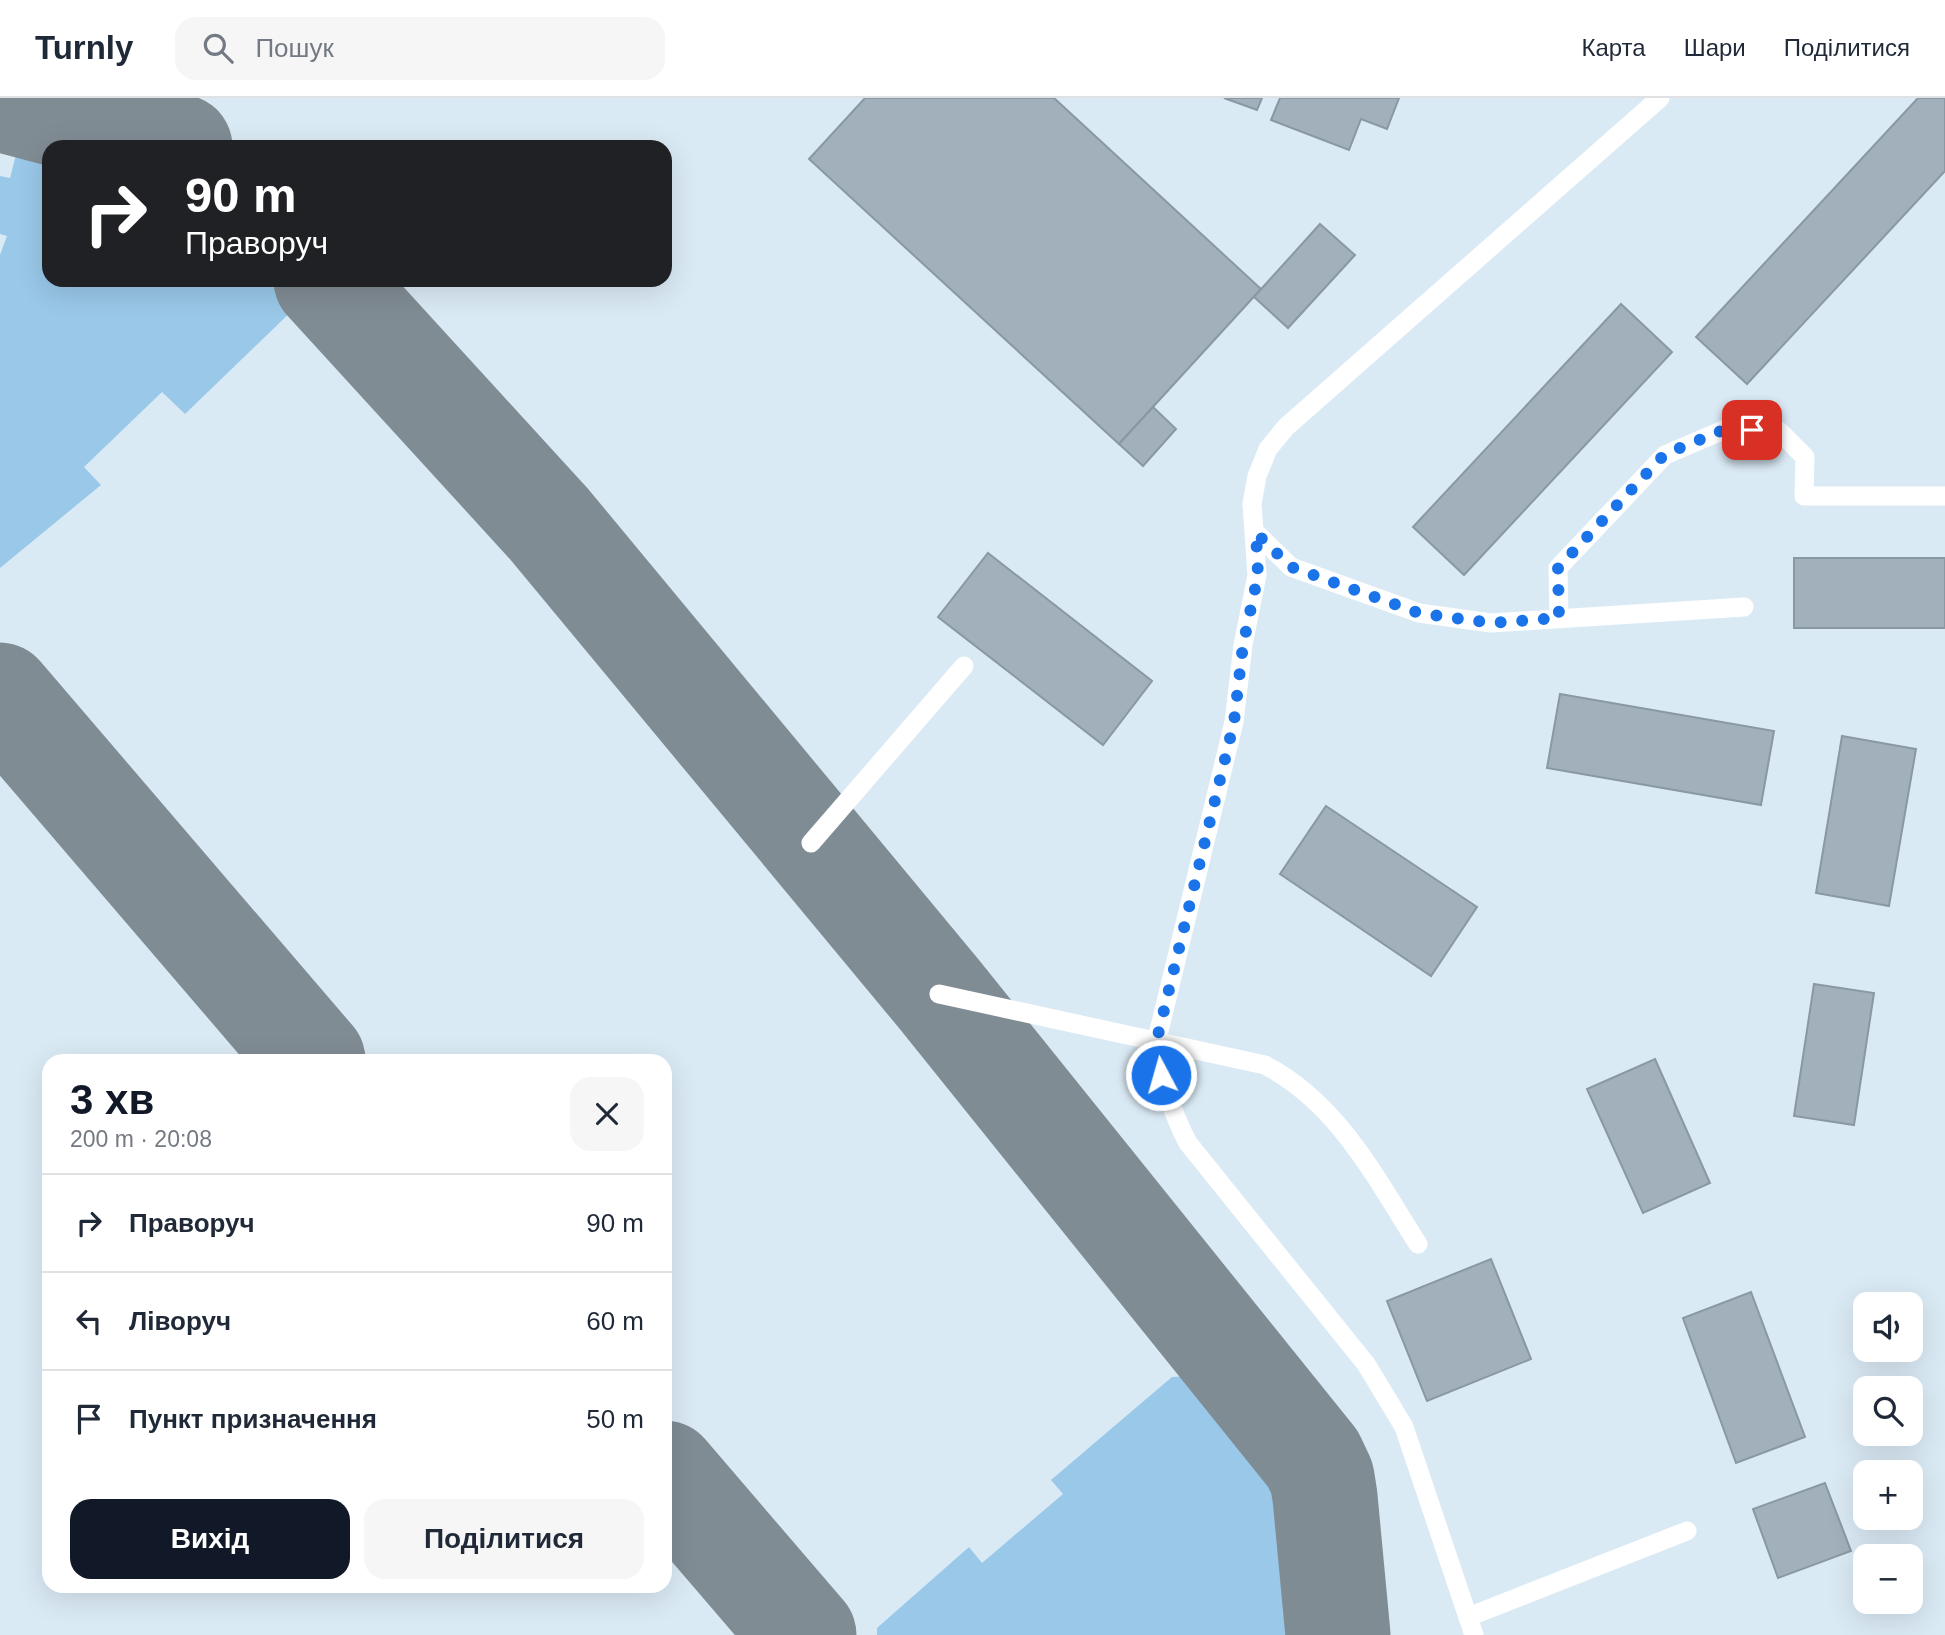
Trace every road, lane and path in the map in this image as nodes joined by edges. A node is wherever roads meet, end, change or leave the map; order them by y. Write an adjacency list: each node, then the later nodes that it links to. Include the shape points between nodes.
1 (1660, 98): 3 (lane, via 1286,427 1268,449 1256,476 1252,504)
2 (1945, 496): 5 (lane, via 1804,496 1805,457 1779,431 1726,429 1665,454 1558,568)
3 (1256, 533): 5 (lane, via 1291,567 1419,613 1491,623); 9 (lane, via 1258,575 1243,645 1234,722)
4 (1744, 607): 5 (lane)
5 (1559, 618)
6 (964, 666): 7 (lane)
7 (811, 843)
8 (939, 994): 9 (lane)
9 (1157, 1039): 10 (lane, via 1265,1065 1289,1077 1339,1124); 12 (lane, via 1171,1112 1188,1143 1366,1364 1404,1427)
10 (1418, 1244)
11 (1687, 1531): 12 (lane)
12 (1471, 1626)

